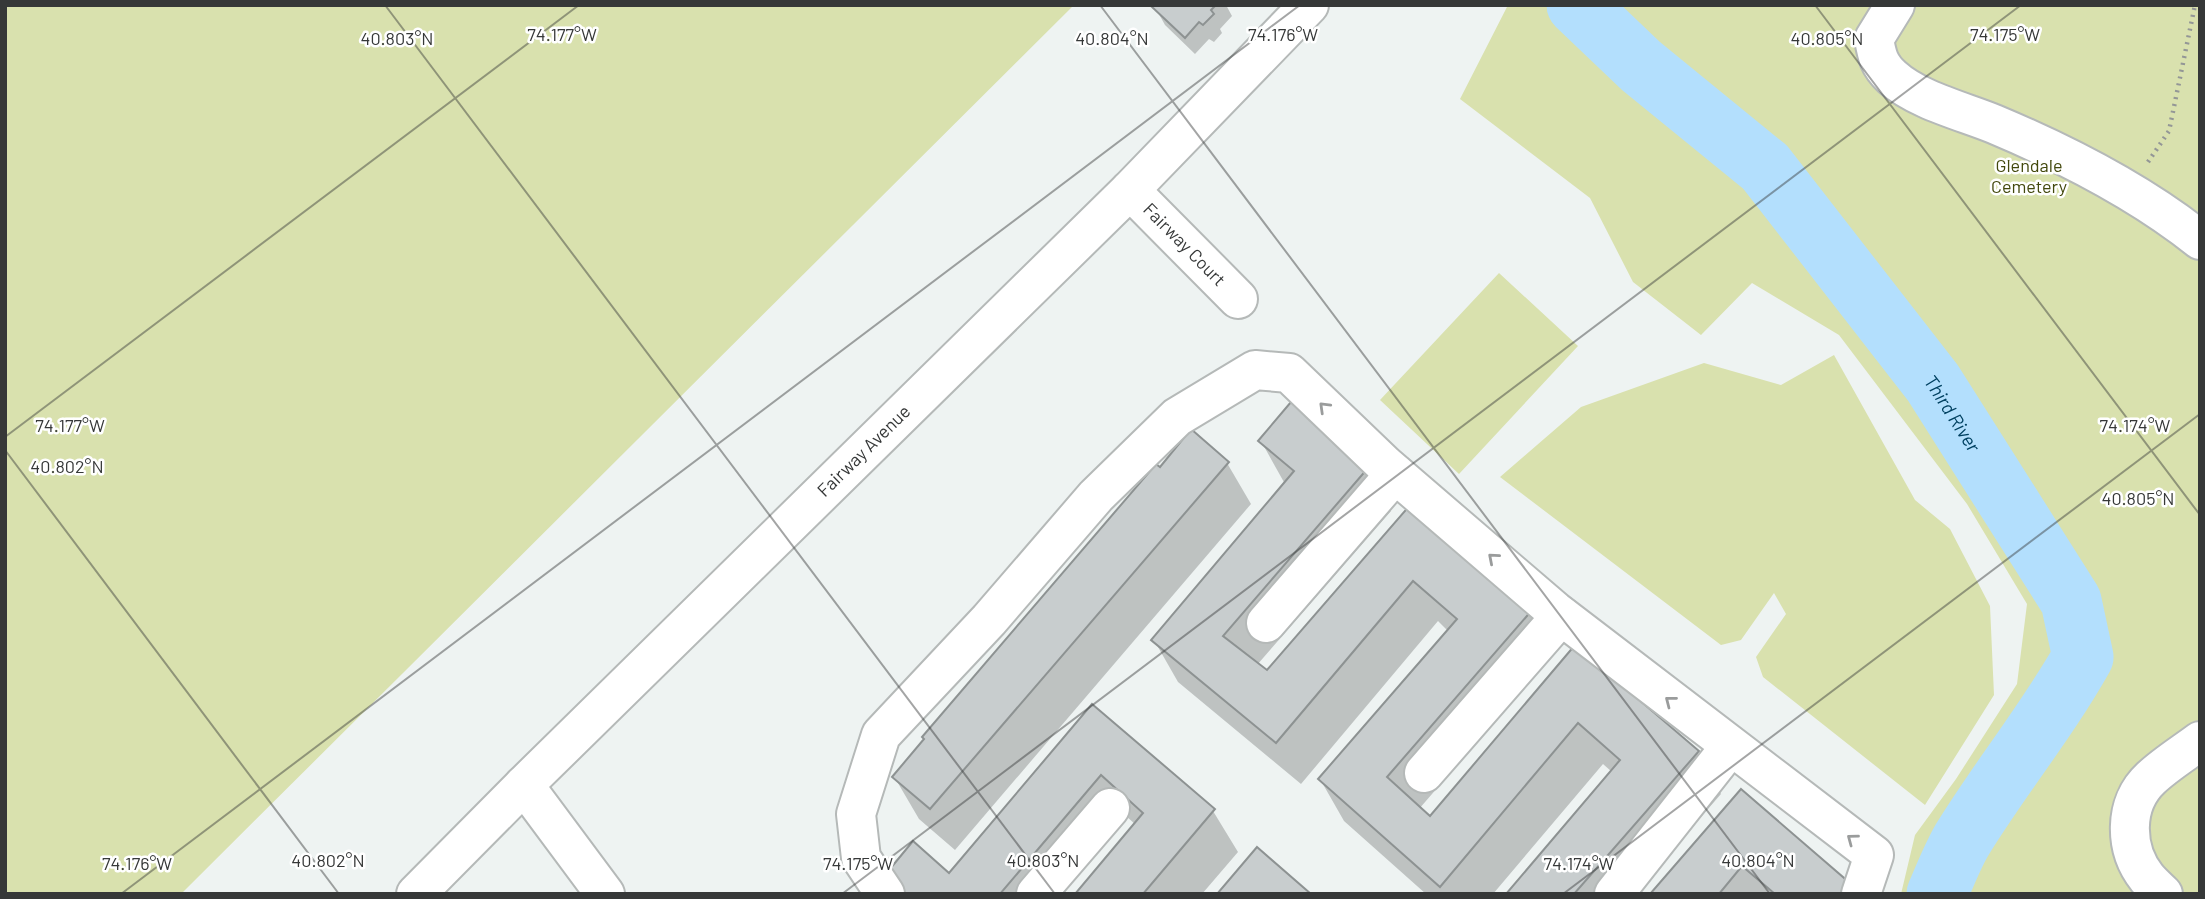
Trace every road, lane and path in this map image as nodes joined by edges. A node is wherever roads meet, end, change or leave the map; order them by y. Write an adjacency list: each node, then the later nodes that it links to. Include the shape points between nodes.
1 (1309, 5): 4 (street, Fairway Avenue)
2 (1895, 5): 5 (street, via 1874,39 1878,62 1894,79)
3 (2195, 5): 5 (path, via 2169,131)
4 (1130, 190): 7 (street, Fairway Court); 14 (street, Fairway Avenue)
5 (2128, 191): 6 (street)
6 (2200, 240)
7 (1238, 299)
8 (1395, 474): 9 (street, one-way to 8); 10 (street); 18 (street, one-way to 18, via 1289,373 1255,370 1177,417 1096,496 881,735 856,814 861,858)
9 (1561, 616): 12 (street, one-way to 9); 13 (street)
10 (1266, 623)
11 (2200, 741): 22 (street, via 2150,779 2133,803 2130,832 2134,855 2147,879)
12 (1730, 747): 20 (street); 21 (street, one-way to 12, via 1874,855)
13 (1424, 773)
14 (524, 785): 16 (street, Fairway Avenue); 17 (street)
15 (1110, 808): 19 (street)
16 (416, 894)
17 (605, 894)
18 (884, 894)
19 (1036, 894)
20 (1614, 894)
21 (1861, 894)
22 (2163, 894)

